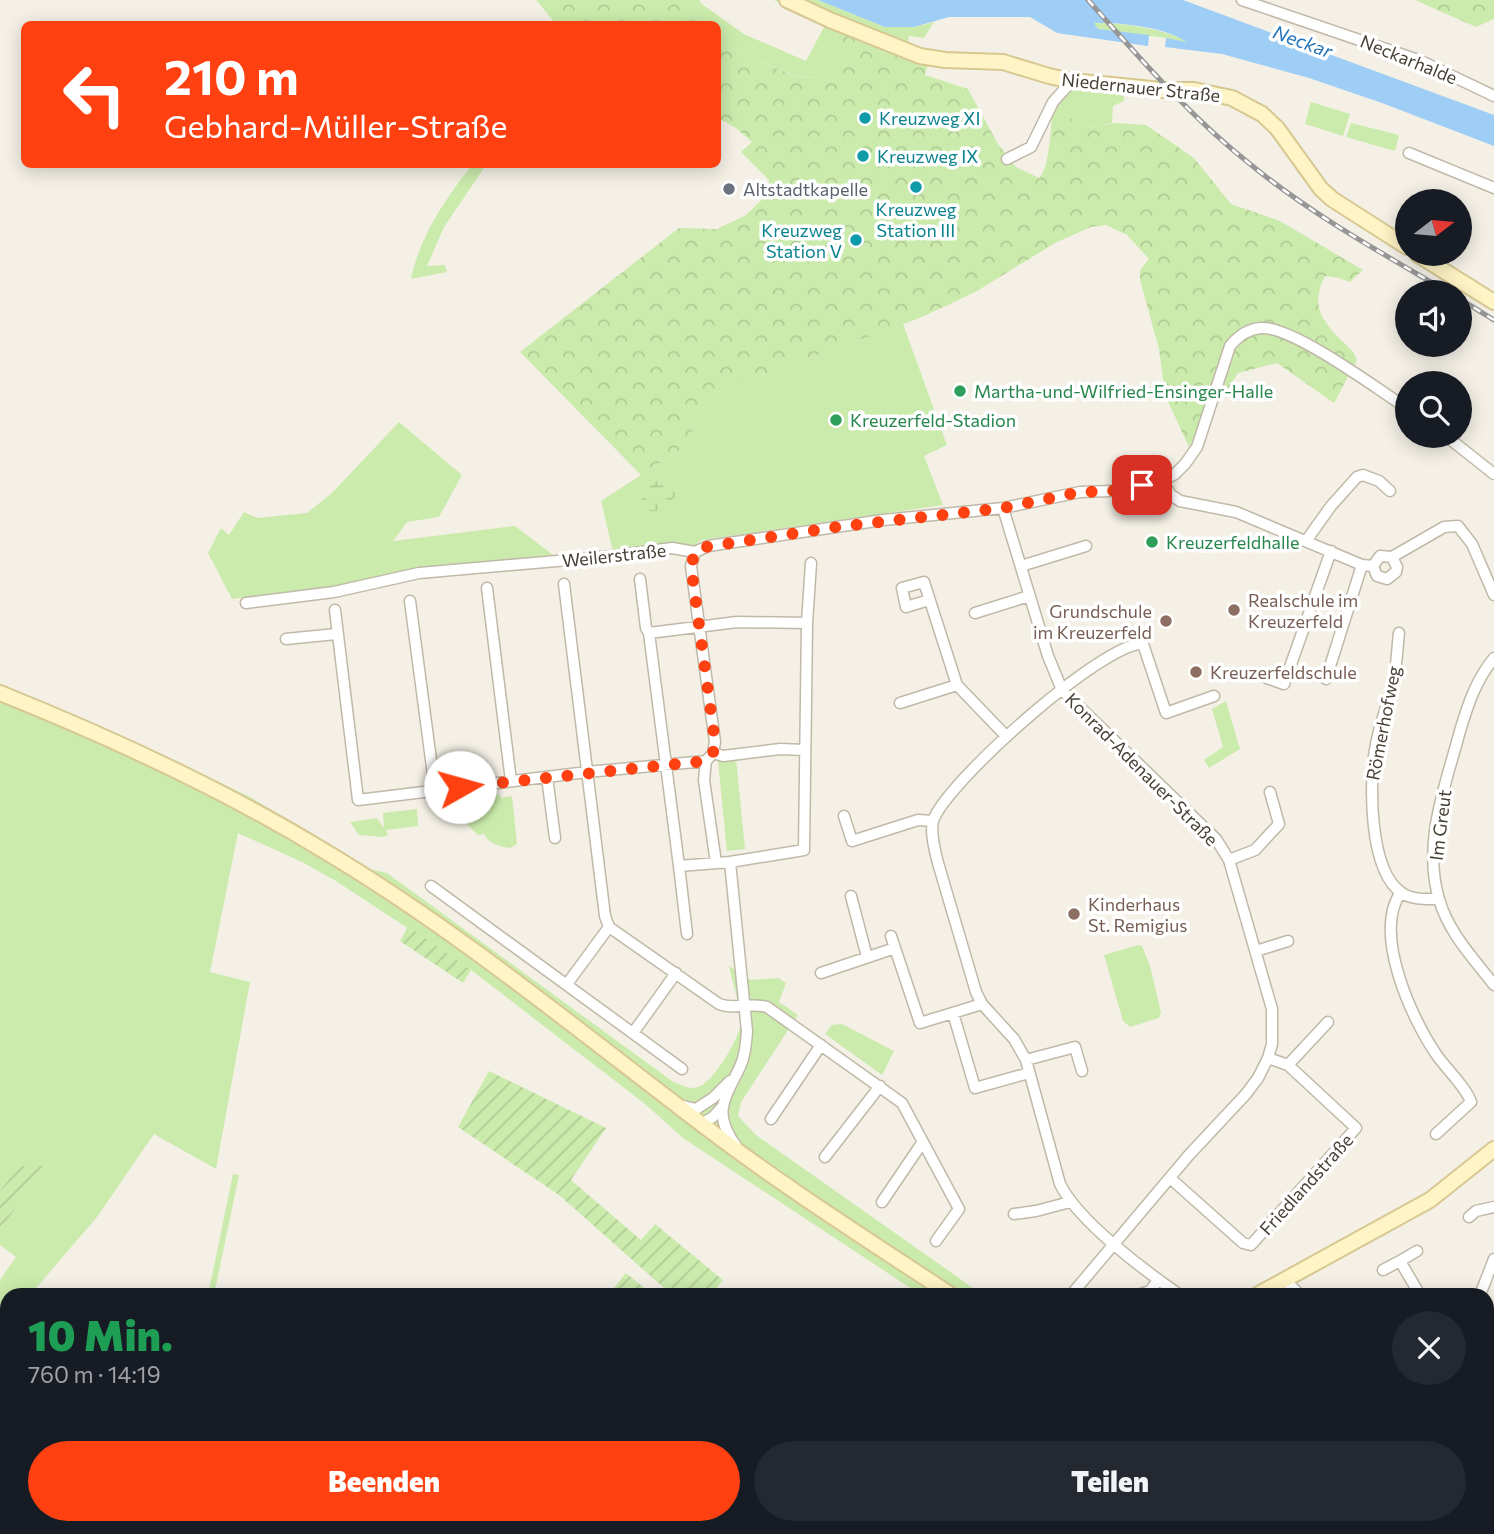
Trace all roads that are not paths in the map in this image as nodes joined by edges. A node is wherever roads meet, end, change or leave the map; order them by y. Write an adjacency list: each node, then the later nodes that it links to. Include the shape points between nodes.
1 (788, 0): 3 (main road, Niedernauer Straße, via 920,56 1003,62)
2 (1242, 0): 4 (street, Neckarhalde, via 1420,61)
3 (1072, 81): 6 (street, via 1053,102 1031,147); 8 (main road, Niedernauer Straße, via 1204,91 1249,105 1277,128 1332,199)
4 (1494, 96)
5 (1409, 153): 7 (street)
6 (1007, 159)
7 (1494, 188)
8 (1395, 239)
9 (1436, 266): 10 (main road)
10 (1494, 302)
11 (1395, 400): 14 (street, Weilerstraße, via 1302,341 1277,330 1251,330 1230,346 1197,447 1185,464)
12 (1461, 448): 13 (street)
13 (1494, 474)
14 (1162, 481): 16 (street, Weilerstraße); 17 (street, via 1180,501 1236,512)
15 (1390, 491): 17 (street, via 1371,478 1357,477)
16 (1003, 508): 20 (street, Weilerstraße, via 812,530); 24 (street, Konrad-Adenauer-Straße)
17 (1307, 541): 19 (street)
18 (1086, 547): 24 (street)
19 (1331, 551): 23 (street); 42 (street, via 1284,684)
20 (695, 552): 32 (street, Weilerstraße, via 672,548 419,573 334,592); 36 (street, via 691,566)
21 (1392, 557): 23 (street, via 1380,556); 23 (street, via 1397,567 1387,579 1377,576); 28 (street, via 1444,527 1458,526 1472,544)
22 (811, 563): 35 (street)
23 (1368, 565): 43 (street)
24 (1021, 566): 29 (street, Konrad-Adenauer-Straße)
25 (640, 579): 37 (street)
26 (564, 584): 53 (street)
27 (487, 588): 55 (street)
28 (1494, 595)
29 (1029, 596): 34 (street); 45 (street, Konrad-Adenauer-Straße)
30 (929, 600): 44 (street)
31 (411, 601): 56 (street)
32 (246, 603)
33 (335, 610): 39 (street)
34 (975, 613)
35 (807, 623): 36 (street); 50 (street)
36 (699, 626): 37 (street); 51 (street, via 715,742)
37 (649, 633): 52 (street)
38 (1399, 633): 66 (street, Römerhofweg, via 1371,786 1375,838 1382,862)
39 (336, 634): 40 (street); 56 (street, via 358,800)
40 (286, 639)
41 (1494, 658): 68 (street, Im Greut, via 1464,710 1443,788 1434,857)
42 (1267, 678)
43 (1326, 679)
44 (957, 685): 48 (street); 49 (street)
45 (1062, 690): 47 (street, via 1118,651 1141,643 1166,713); 49 (street); 61 (street, Konrad-Adenauer-Straße, via 1216,839)
46 (0, 693): 95 (main road, via 210,786 327,852 481,955)
47 (1214, 696)
48 (900, 703)
49 (1006, 736): 59 (street, via 953,788)
50 (805, 750): 51 (street); 62 (street, via 804,850)
51 (709, 757): 52 (street); 63 (street, via 704,780)
52 (667, 764): 53 (street); 64 (street)
53 (587, 772): 54 (street); 69 (street)
54 (547, 777): 55 (street); 60 (street)
55 (511, 781): 56 (street)
56 (435, 790)
57 (1270, 792): 61 (street, via 1279,824 1255,850)
58 (844, 816): 59 (street, via 852,841 918,820)
59 (933, 821): 80 (street, via 938,863)
60 (555, 838)
61 (1229, 860): 74 (street, Konrad-Adenauer-Straße)
62 (730, 862): 63 (street); 81 (street)
63 (716, 863): 64 (street)
64 (679, 866): 70 (street)
65 (431, 886): 78 (street)
66 (1401, 892): 68 (street); 99 (street, via 1393,908 1392,934 1401,983 1434,1051 1471,1102)
67 (851, 897): 75 (street)
68 (1438, 899): 79 (street, Im Greut, via 1462,944)
69 (609, 927): 76 (street); 78 (street)
70 (687, 934)
71 (891, 936): 73 (street)
72 (1288, 941): 74 (street)
73 (895, 948): 75 (street); 82 (street, via 920,1023)
74 (1256, 951): 86 (street, Konrad-Adenauer-Straße, via 1272,1009)
75 (867, 957): 77 (street)
76 (676, 973): 81 (street, via 720,1004); 84 (street)
77 (821, 973)
78 (567, 984): 84 (street)
79 (1494, 985)
80 (982, 1004): 82 (street); 87 (street, via 1014,1039)
81 (745, 1005): 85 (street, via 767,1007); 92 (street, via 746,1046)
82 (953, 1013): 91 (street, via 975,1088)
83 (1328, 1022): 88 (street)
84 (633, 1033): 89 (street)
85 (821, 1045): 93 (street); 97 (street)
86 (1268, 1058): 88 (street, Friedlandstraße); 104 (street, Konrad-Adenauer-Straße, via 1245,1094)
87 (1026, 1060): 90 (street, via 1075,1046); 91 (street)
88 (1288, 1065): 104 (street, Friedlandstraße, via 1356,1128 1256,1242 1243,1243)
89 (682, 1069)
90 (1082, 1071)
91 (1030, 1073): 106 (street, via 1060,1184)
92 (733, 1078): 94 (street); 96 (street)
93 (880, 1086): 100 (street, via 902,1103); 103 (street)
94 (713, 1098): 95 (street, via 696,1109); 98 (street)
95 (668, 1099): 98 (main road)
96 (722, 1107): 98 (street); 102 (street, via 725,1128)
97 (771, 1119)
98 (702, 1124): 102 (main road)
99 (1436, 1134)
100 (922, 1143): 105 (street); 110 (street, via 959,1209)
101 (1494, 1149): 117 (main road, via 1430,1200)
102 (745, 1156): 118 (main road)
103 (825, 1157)
104 (1170, 1178): 111 (street, Konrad-Adenauer-Straße)
105 (882, 1202)
106 (1070, 1202): 108 (street); 111 (street)
107 (1494, 1207): 109 (street)
108 (1014, 1214)
109 (1469, 1217)
110 (936, 1241)
111 (1116, 1244): 116 (street); 119 (street, Konrad-Adenauer-Straße)
112 (1417, 1251): 114 (street)
113 (1494, 1259): 125 (street)
114 (1400, 1261): 115 (street); 124 (street)
115 (1383, 1270)
116 (1158, 1280): 120 (street); 121 (street)
117 (1285, 1280): 122 (main road); 123 (street)
118 (941, 1288)
119 (1077, 1288)
120 (1152, 1288)
121 (1170, 1288)
122 (1270, 1288)
123 (1293, 1288)
124 (1416, 1288)
125 (1483, 1288)

